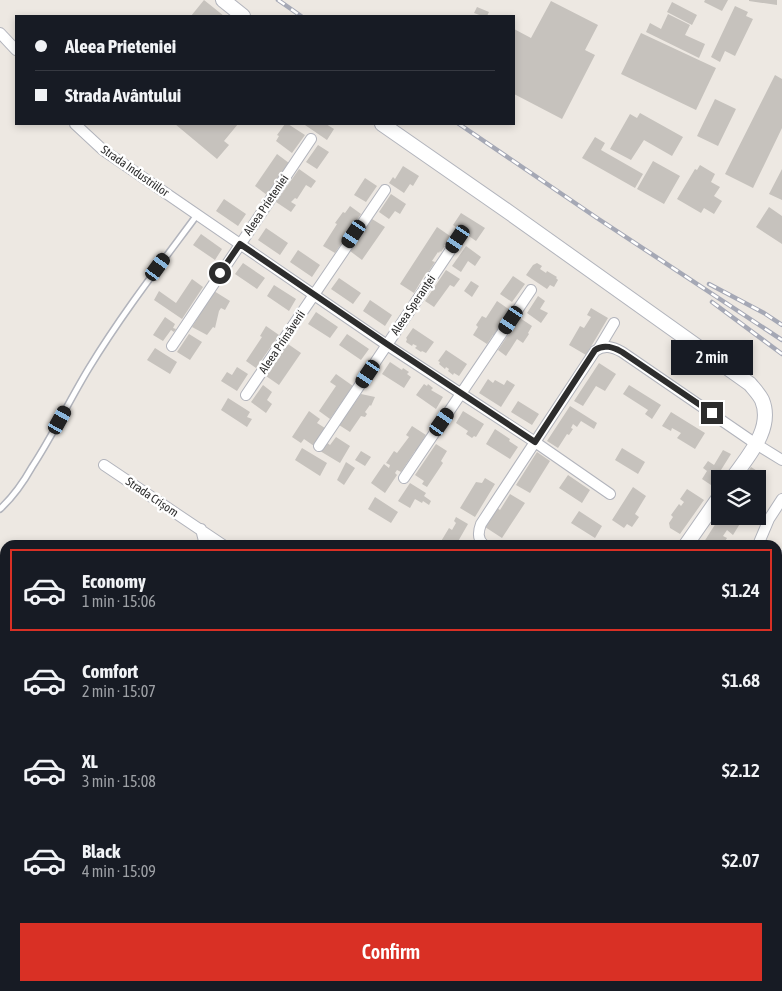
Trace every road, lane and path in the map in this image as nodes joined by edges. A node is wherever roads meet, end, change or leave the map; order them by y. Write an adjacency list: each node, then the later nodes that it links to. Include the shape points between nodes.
1 (223, 0): 2 (main road)
2 (243, 15)
3 (0, 32): 4 (street)
4 (15, 49)
5 (76, 125): 9 (street, Strada Industriilor, via 103,150)
6 (383, 125): 21 (main road, via 750,384 763,402 762,431)
7 (311, 139): 11 (street, Aleea Prieteniei)
8 (385, 190): 13 (street, Aleea Primăverii)
9 (197, 215): 11 (street, Strada Industriilor); 30 (lane, via 128,307 17,492)
10 (458, 239): 15 (street, Aleea Speranței)
11 (240, 244): 13 (street, Strada Industriilor); 16 (street, Aleea Prieteniei)
12 (531, 290): 18 (street)
13 (314, 294): 15 (street, Strada Industriilor); 19 (street, Aleea Primăverii)
14 (614, 323): 17 (street)
15 (387, 344): 18 (street, Strada Industriilor); 22 (street, Aleea Speranței)
16 (172, 346)
17 (599, 348): 20 (street); 21 (street, via 610,347 622,352)
18 (461, 394): 20 (street, Strada Industriilor); 26 (street)
19 (246, 395)
20 (535, 442): 27 (street, Strada Industriilor); 34 (street, via 481,524)
21 (756, 444): 23 (street); 25 (main road)
22 (319, 446)
23 (782, 460)
24 (104, 465): 31 (street, Strada Crișom)
25 (738, 470)
26 (404, 478)
27 (610, 494)
28 (782, 499): 36 (street, via 769,519)
29 (711, 509): 35 (main road)
30 (0, 510)
31 (201, 529): 32 (street); 33 (street, Strada Crișom)
32 (204, 540)
33 (216, 540)
34 (479, 540)
35 (689, 540)
36 (761, 540)

